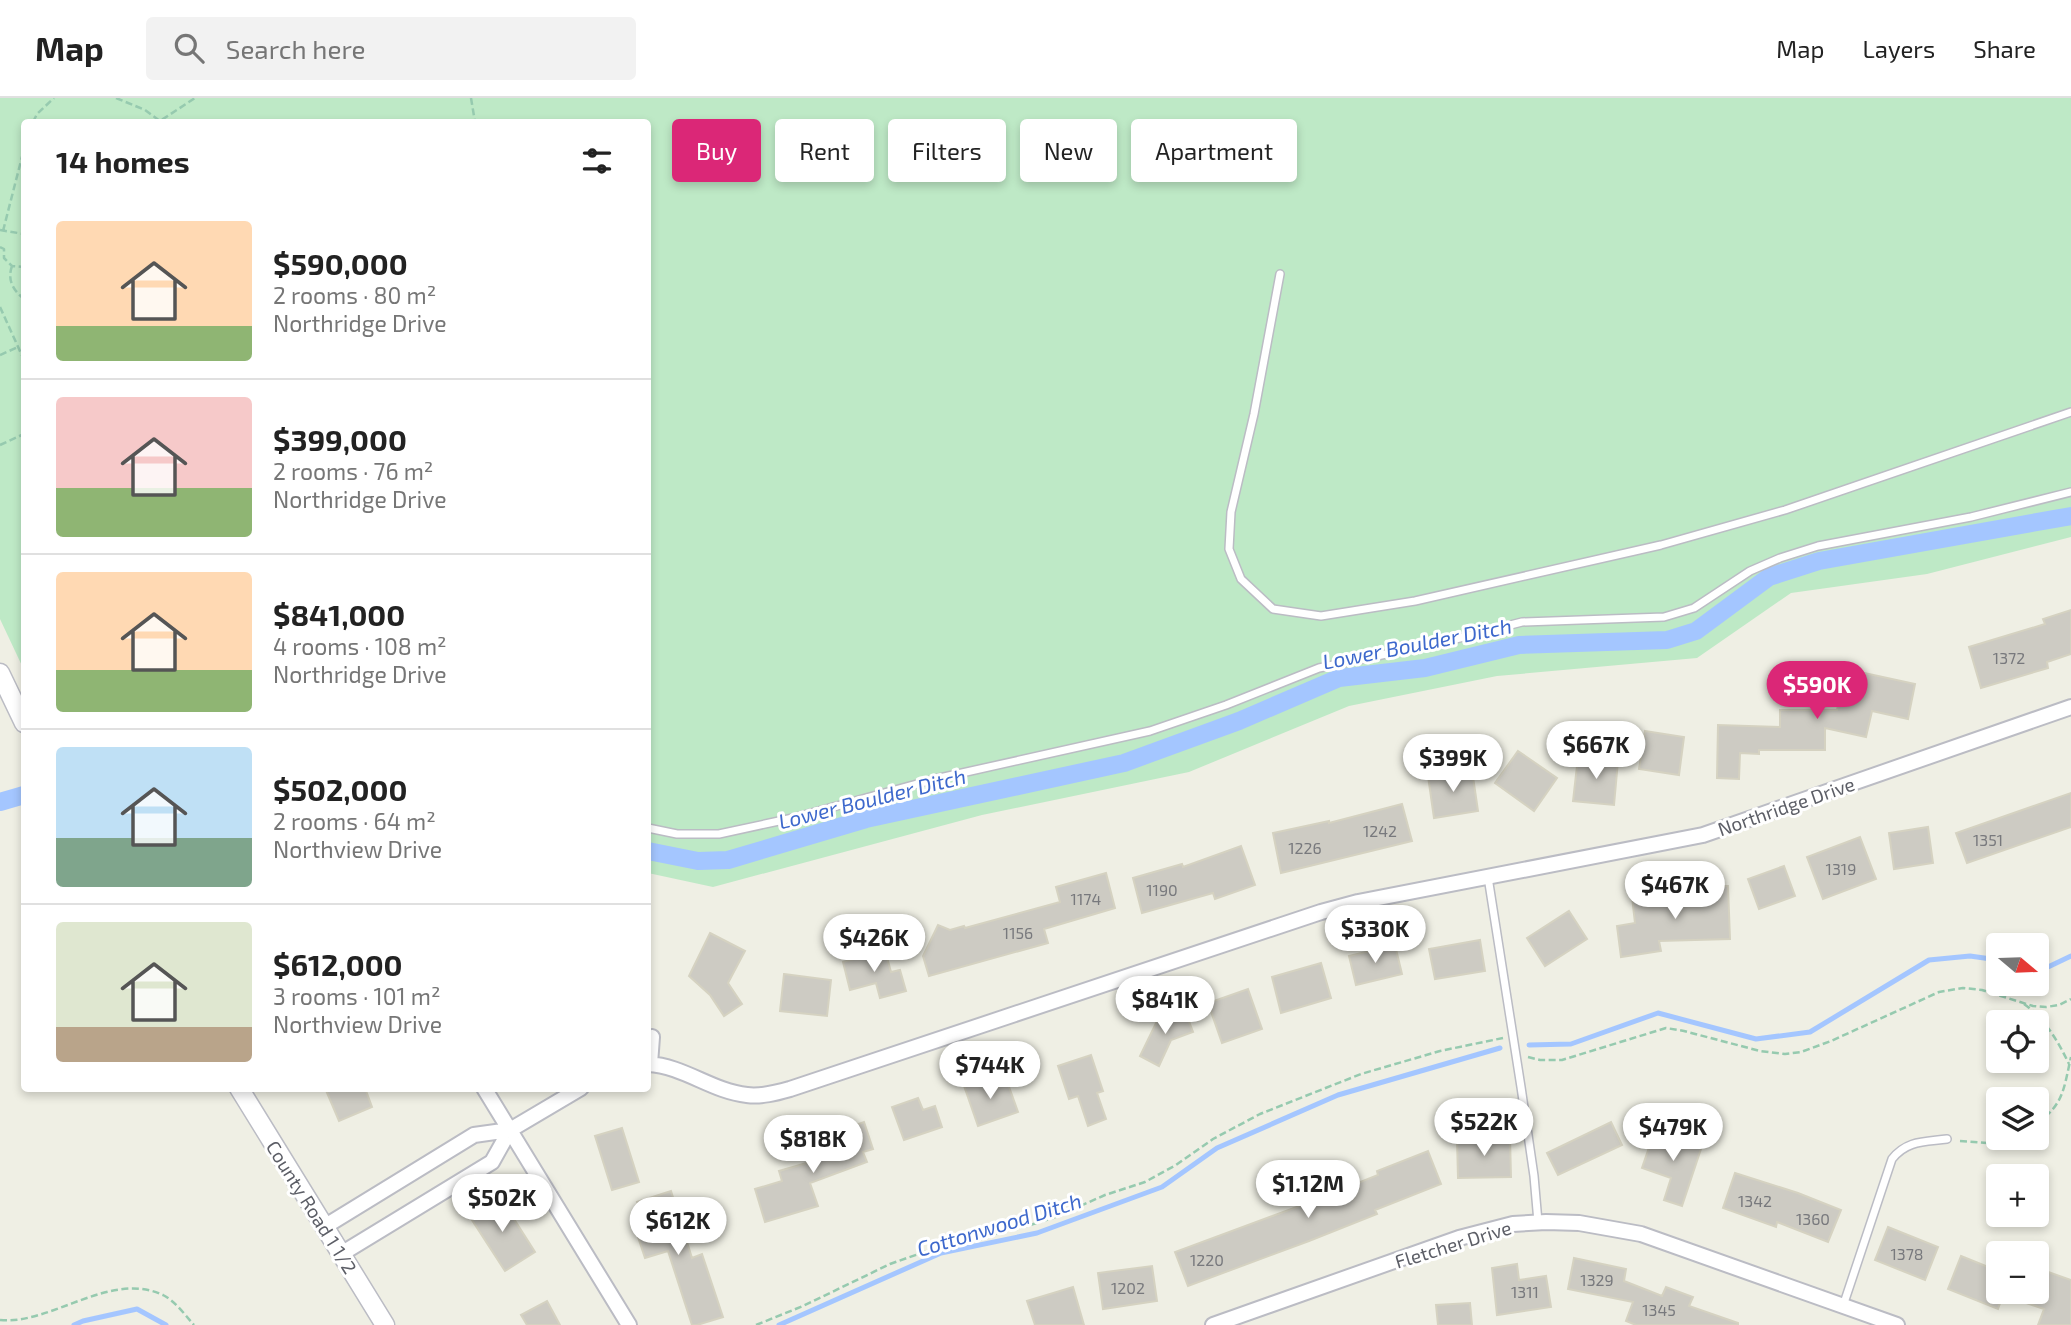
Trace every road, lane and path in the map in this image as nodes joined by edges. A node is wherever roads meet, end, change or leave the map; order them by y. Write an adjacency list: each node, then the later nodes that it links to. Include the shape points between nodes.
1 (54, 98): 5 (path)
2 (116, 98): 6 (path)
3 (195, 98): 7 (path)
4 (471, 98): 8 (path)
5 (34, 119)
6 (157, 119)
7 (165, 119)
8 (474, 119)
9 (21, 160): 10 (path)
10 (2, 231): 11 (path)
11 (21, 234)
12 (0, 247): 13 (path)
13 (12, 266): 14 (path); 16 (path, via 11,284)
14 (21, 267)
15 (1280, 274): 21 (lane, via 1231,512 1229,549 1241,579 1273,609 1321,616 1402,603 1661,545 1785,510)
16 (21, 296)
17 (0, 307): 18 (path)
18 (18, 347): 19 (path); 20 (path)
19 (21, 354)
20 (0, 355)
21 (2071, 412)
22 (21, 434): 23 (path)
23 (0, 445)
24 (2071, 492): 28 (lane, via 1971,517 1818,546 1751,571 1694,608 1664,617 1522,622 1319,668 1150,731 935,779 793,818 719,834)
25 (0, 673): 27 (street)
26 (2071, 707): 29 (street, Northridge Drive, via 1703,835)
27 (21, 717)
28 (651, 829)
29 (1488, 877): 37 (street, Northridge Drive, via 1321,912 766,1095 731,1093 681,1070); 46 (lane)
30 (2071, 999): 31 (path, via 2046,1007)
31 (2021, 1002): 35 (path, via 1982,990 1939,992 1831,1041 1785,1054 1666,1028 1562,1060); 38 (path, via 2039,1015)
32 (652, 1037): 34 (street, Northridge Drive)
33 (1503, 1038): 56 (path, via 1361,1074 1260,1114 1144,1182 1053,1218 944,1245 890,1264)
34 (651, 1046)
35 (1528, 1056)
36 (2071, 1058): 38 (path)
37 (651, 1064)
38 (2069, 1064): 42 (path, via 2062,1099)
39 (241, 1092): 47 (street, County Road 1 1/2)
40 (486, 1092): 43 (street)
41 (574, 1092): 43 (street)
42 (2049, 1115)
43 (510, 1130): 47 (street, via 474,1135); 48 (street, via 492,1162); 55 (street)
44 (1947, 1139): 45 (path); 49 (lane, via 1900,1148 1892,1159)
45 (1986, 1143)
46 (1538, 1223): 49 (street, Fletcher Drive, via 1579,1223 1641,1234); 57 (street, Fletcher Drive, via 1513,1224 1459,1238)
47 (324, 1227): 48 (street, County Road 1 1/2)
48 (341, 1254): 54 (street, County Road 1 1/2)
49 (1843, 1306): 58 (street, Fletcher Drive)
50 (64, 1312): 53 (path, via 120,1292 146,1291 172,1301)
51 (0, 1320): 52 (path)
52 (30, 1323)
53 (194, 1325)
54 (385, 1325)
55 (629, 1325)
56 (756, 1325)
57 (1213, 1325)
58 (1897, 1325)

